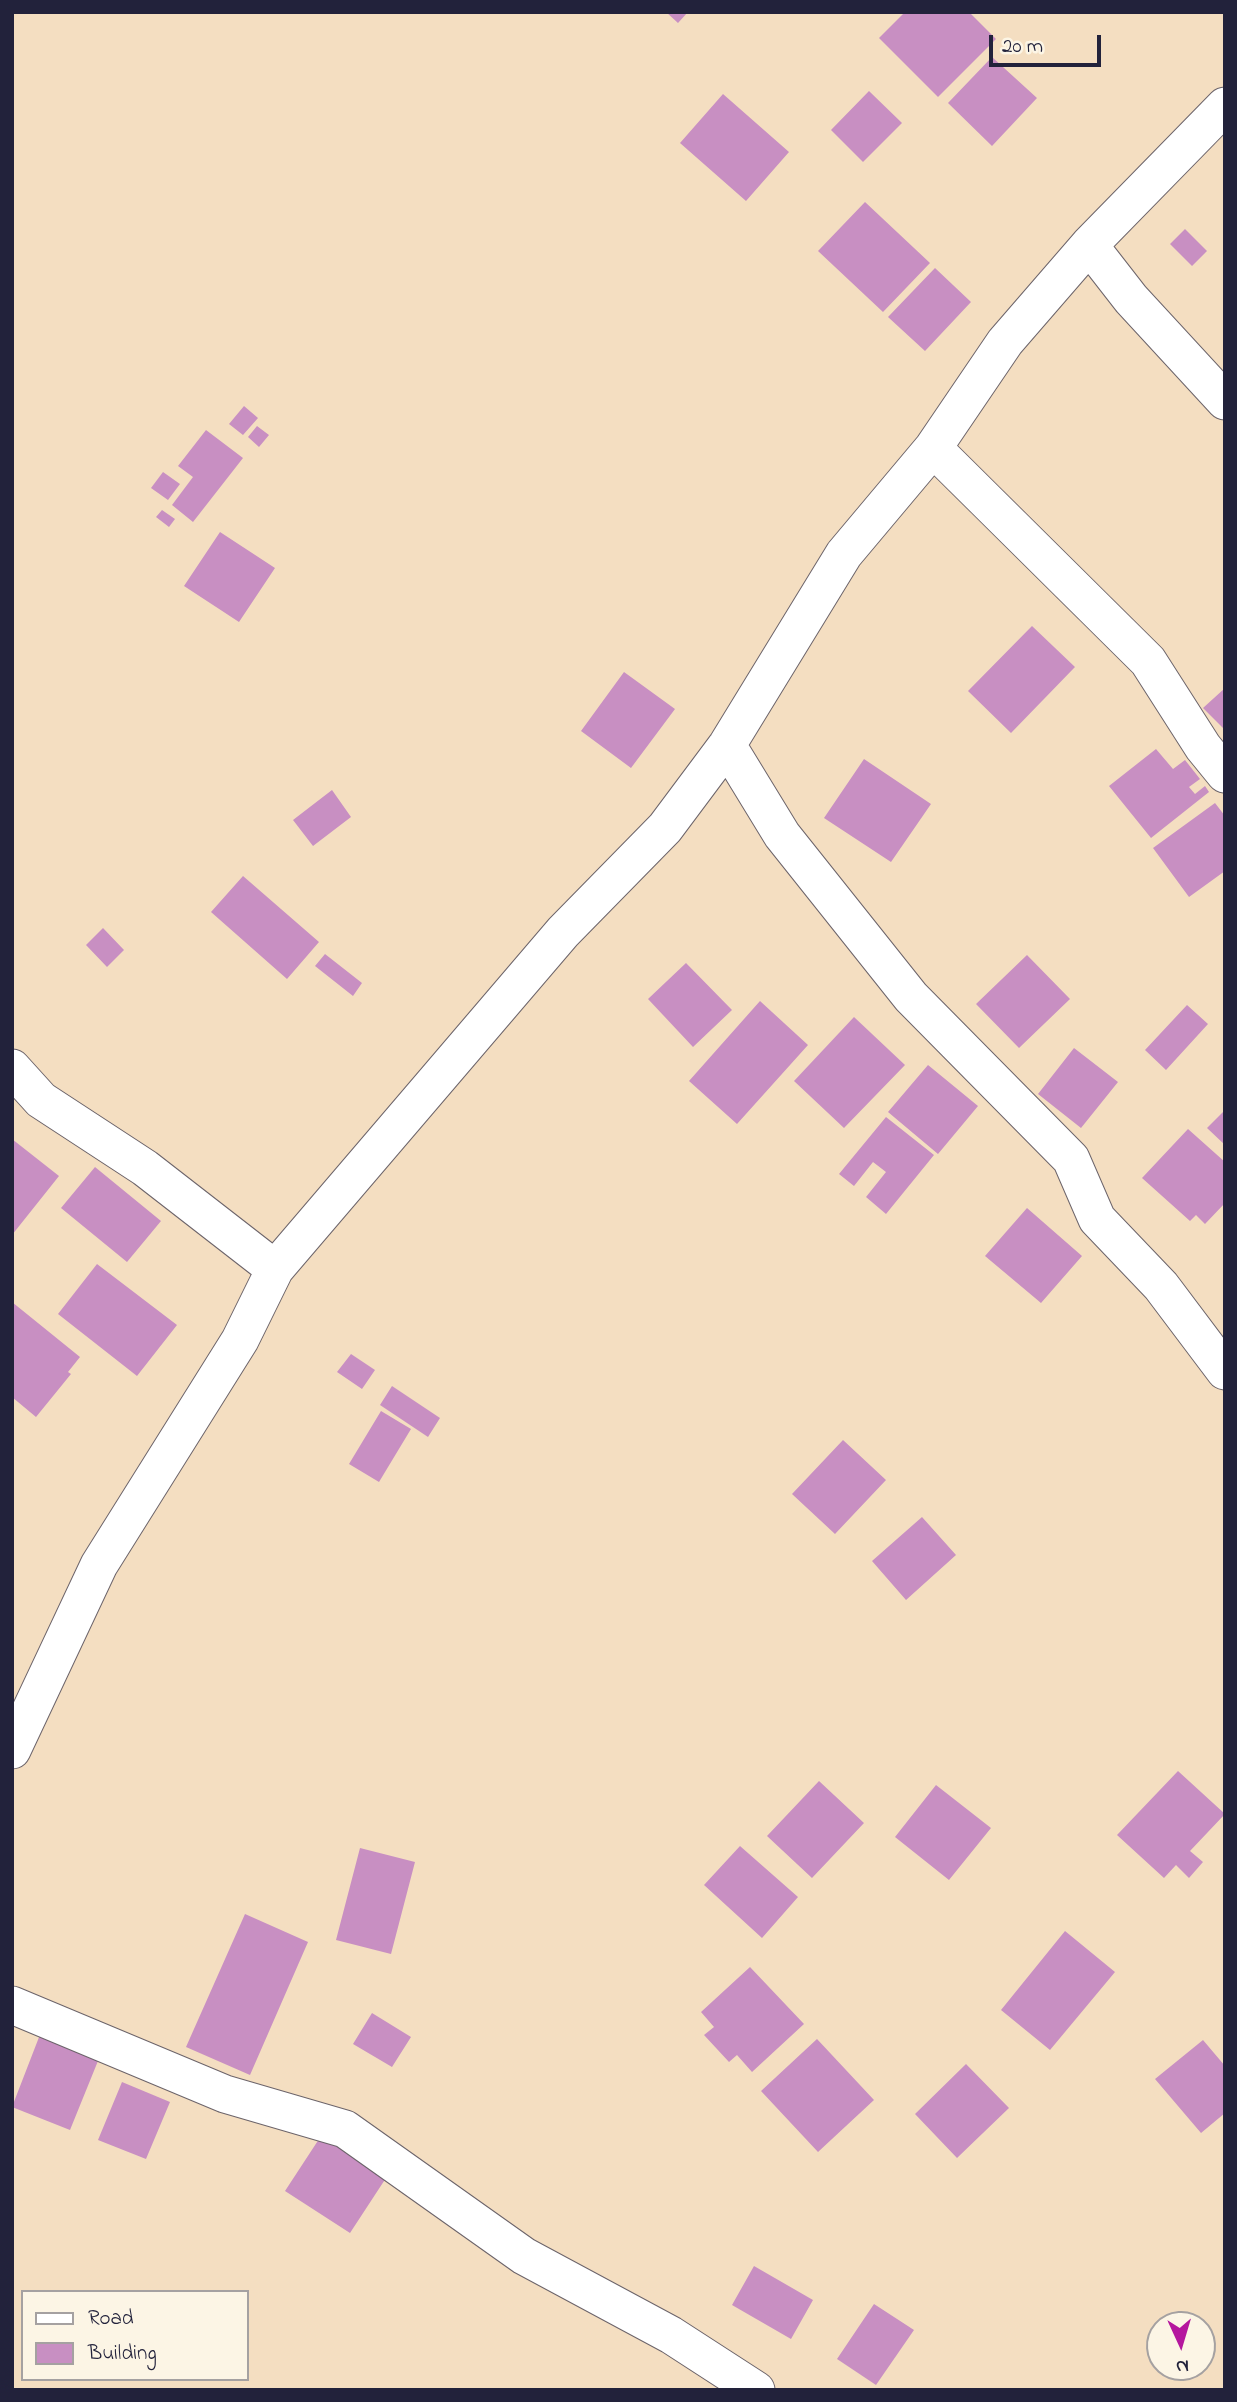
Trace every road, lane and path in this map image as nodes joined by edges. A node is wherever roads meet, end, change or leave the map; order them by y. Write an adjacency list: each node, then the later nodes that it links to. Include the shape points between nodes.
1 (1225, 106): 2 (street)
2 (1089, 245): 3 (street, via 1131,299); 4 (street, via 1005,342)
3 (1225, 401)
4 (933, 448): 5 (street, via 844,554); 6 (street, via 1148,661)
5 (727, 745): 8 (street, via 665,828 563,932); 9 (street, via 782,835 911,997 1071,1159 1097,1219 1160,1286)
6 (1225, 774)
7 (12, 1068): 8 (street, via 41,1100 145,1168)
8 (275, 1269): 10 (street, via 240,1340 99,1565)
9 (1225, 1371)
10 (12, 1750)
11 (12, 2005): 12 (street, via 225,2094 345,2129 524,2256 671,2335)
12 (756, 2390)

